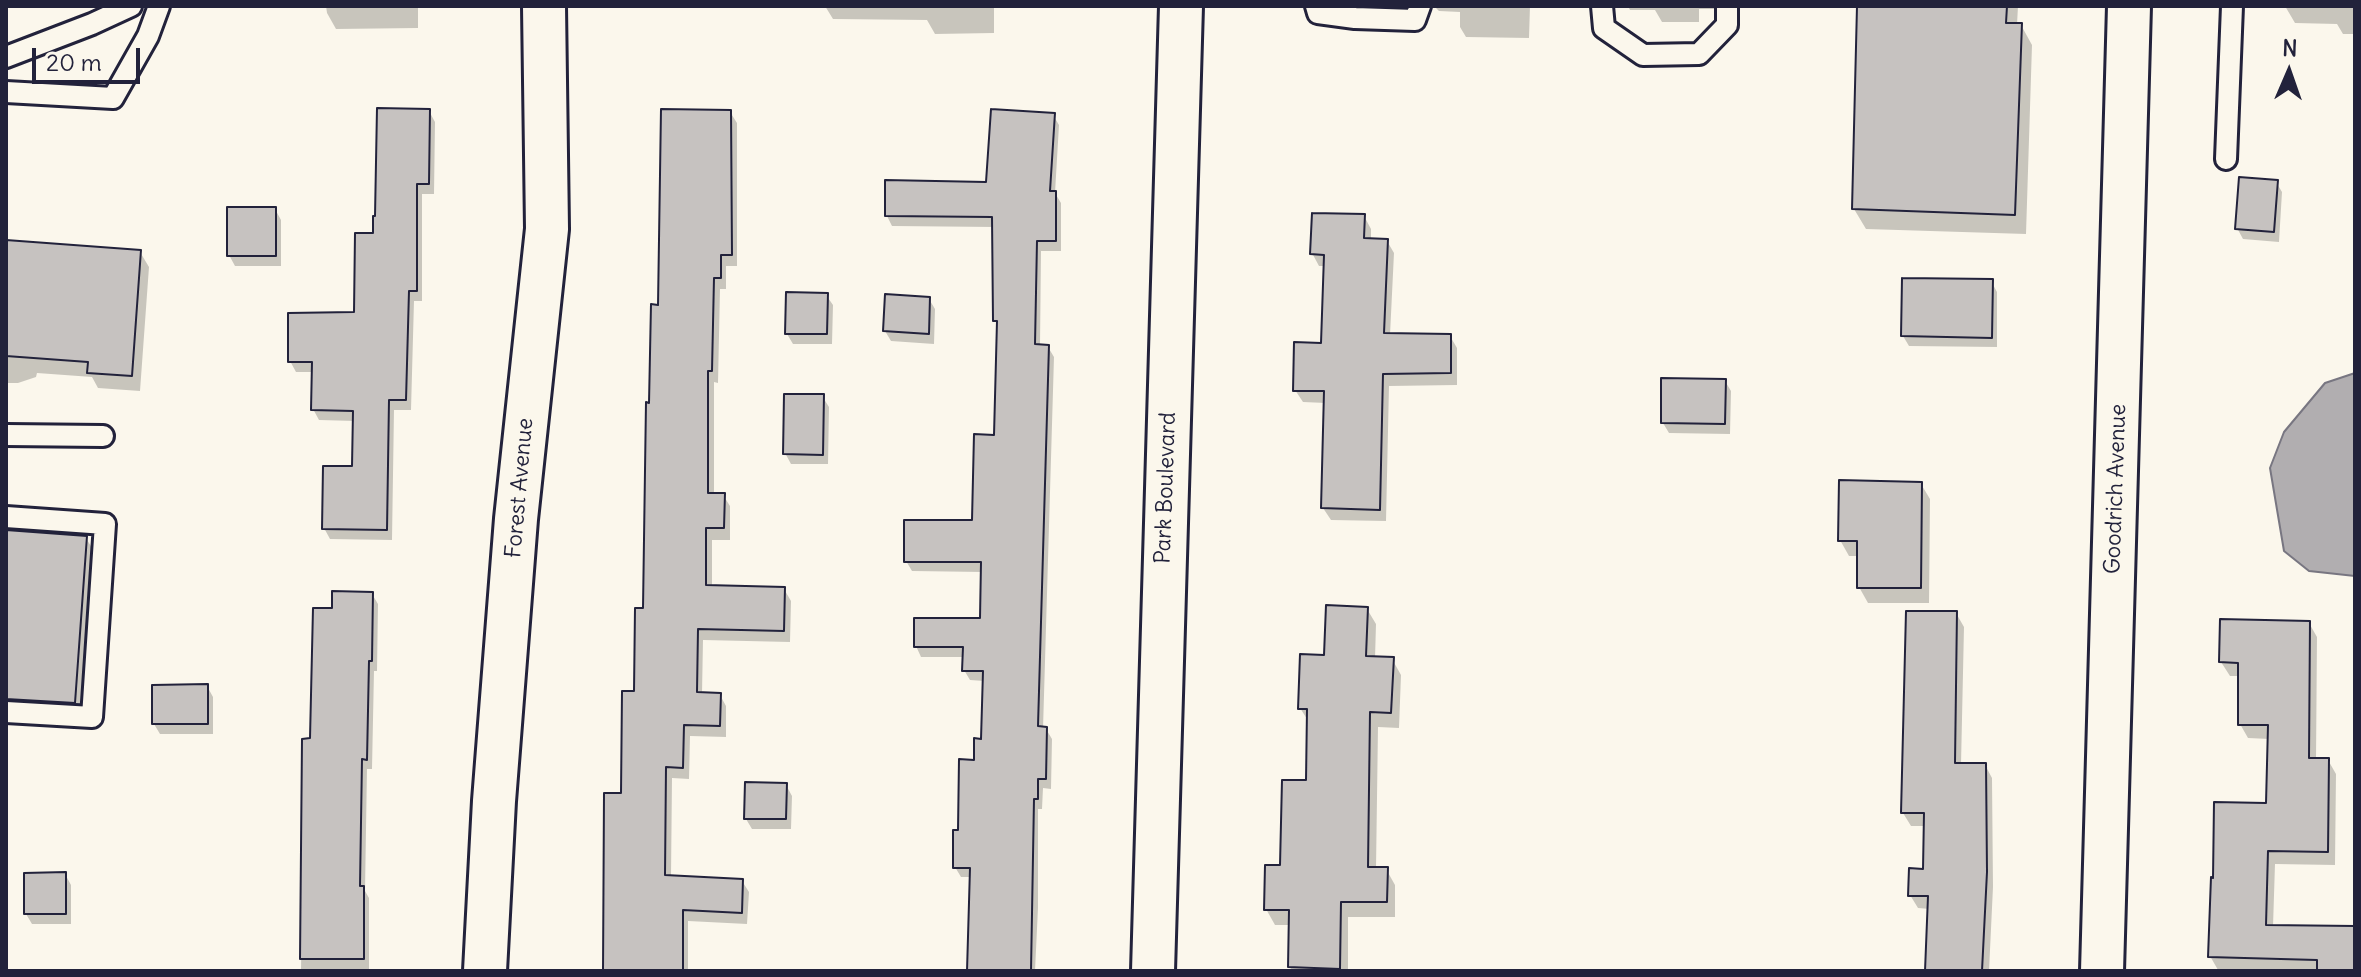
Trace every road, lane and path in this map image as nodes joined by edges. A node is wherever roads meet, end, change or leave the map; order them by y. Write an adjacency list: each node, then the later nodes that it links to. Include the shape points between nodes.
1 (131, 6): 11 (lane)
2 (159, 6): 12 (lane, via 113,98)
3 (544, 6): 18 (street, Forest Avenue, via 547,229 516,519)
4 (1181, 6): 19 (street, Park Boulevard)
5 (1316, 6): 6 (lane, via 1318,13 1415,20)
6 (1420, 6)
7 (1602, 6): 8 (lane, via 1604,28 1643,55 1699,54 1727,25)
8 (1727, 6)
9 (2129, 6): 20 (street, Goodrich Avenue)
10 (2232, 6): 13 (lane)
11 (6, 57)
12 (6, 92)
13 (2226, 159)
14 (6, 435): 15 (lane)
15 (103, 436)
16 (6, 517): 17 (lane, via 105,524 92,717)
17 (6, 712)
18 (485, 971)
19 (1153, 971)
20 (2102, 971)

